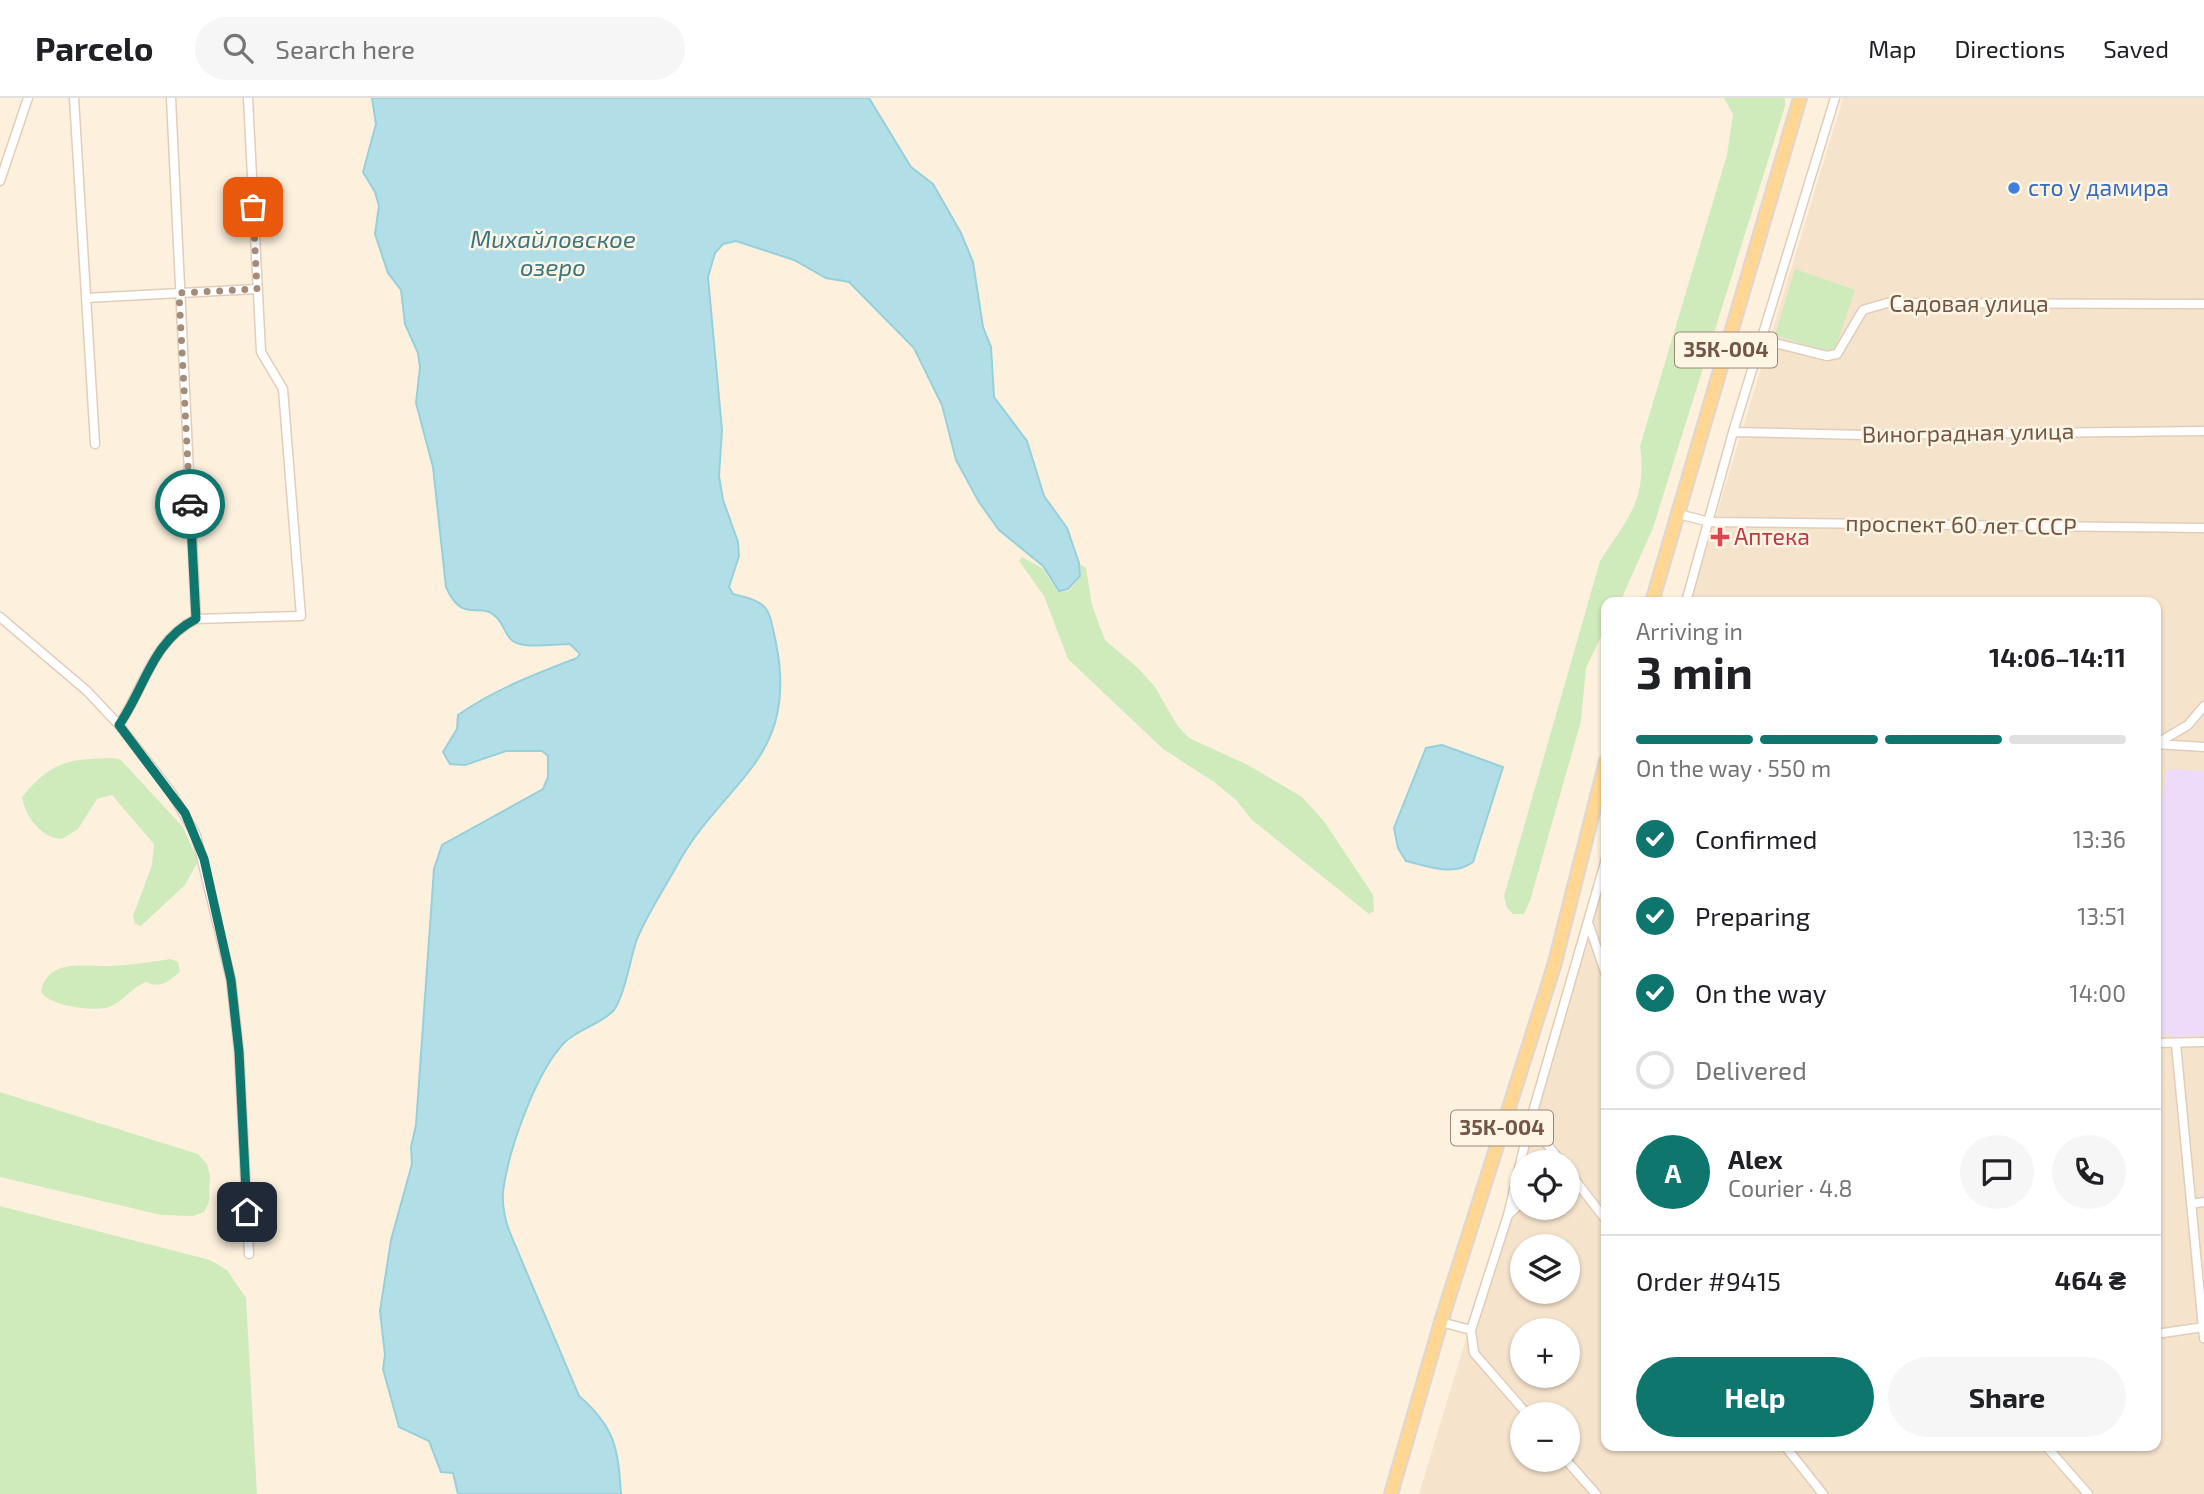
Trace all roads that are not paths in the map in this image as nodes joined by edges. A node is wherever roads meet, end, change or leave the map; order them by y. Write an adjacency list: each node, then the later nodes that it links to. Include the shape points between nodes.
1 (28, 98): 7 (street)
2 (74, 98): 10 (street)
3 (171, 98): 9 (street)
4 (248, 98): 8 (street)
5 (1800, 98): 16 (main road, 35К-004)
6 (1835, 98): 12 (street)
7 (0, 181)
8 (257, 289): 9 (street); 22 (street, via 261,352 283,389 301,616)
9 (179, 293): 10 (street); 22 (street)
10 (86, 298): 15 (street)
11 (2204, 304): 12 (street, Садовая улица, via 1887,303 1863,310 1837,354 1827,356)
12 (1763, 340): 14 (street)
13 (2204, 431): 14 (street, Виноградная улица)
14 (1733, 432): 17 (street)
15 (95, 444)
16 (1678, 514): 17 (street, проспект 60 лет СССР); 19 (main road, 35К-004)
17 (1710, 522): 18 (street, проспект 60 лет СССР); 20 (street)
18 (2204, 528)
19 (1653, 597)
20 (1688, 597)
21 (0, 617): 24 (street, via 87,691)
22 (196, 619): 24 (street, via 164,644)
23 (2204, 706): 25 (street, via 2188,725)
24 (119, 725): 42 (street, via 185,813 204,859 233,1004)
25 (2161, 741)
26 (2161, 744): 27 (street)
27 (2204, 747)
28 (1601, 795): 43 (main road, 35К-004, via 1554,966)
29 (1601, 878): 30 (street)
30 (1589, 925): 31 (street); 35 (street)
31 (1601, 960)
32 (2161, 1042): 34 (street)
33 (2204, 1042): 34 (street)
34 (2176, 1044): 39 (street)
35 (1530, 1122): 36 (street); 41 (street)
36 (1552, 1150)
37 (1580, 1188): 40 (street)
38 (2204, 1202): 39 (street)
39 (2191, 1204): 44 (street)
40 (1601, 1214)
41 (1508, 1215): 45 (street)
42 (249, 1254)
43 (1441, 1322): 45 (street); 52 (main road, 35К-004)
44 (2203, 1327): 46 (street); 47 (street)
45 (1471, 1330): 48 (street, via 1474,1353)
46 (2161, 1333)
47 (2204, 1338)
48 (1517, 1402)
49 (1789, 1451): 54 (street)
50 (2050, 1451): 55 (street)
51 (1577, 1472): 53 (street)
52 (1391, 1494)
53 (1596, 1494)
54 (1823, 1494)
55 (2088, 1494)

